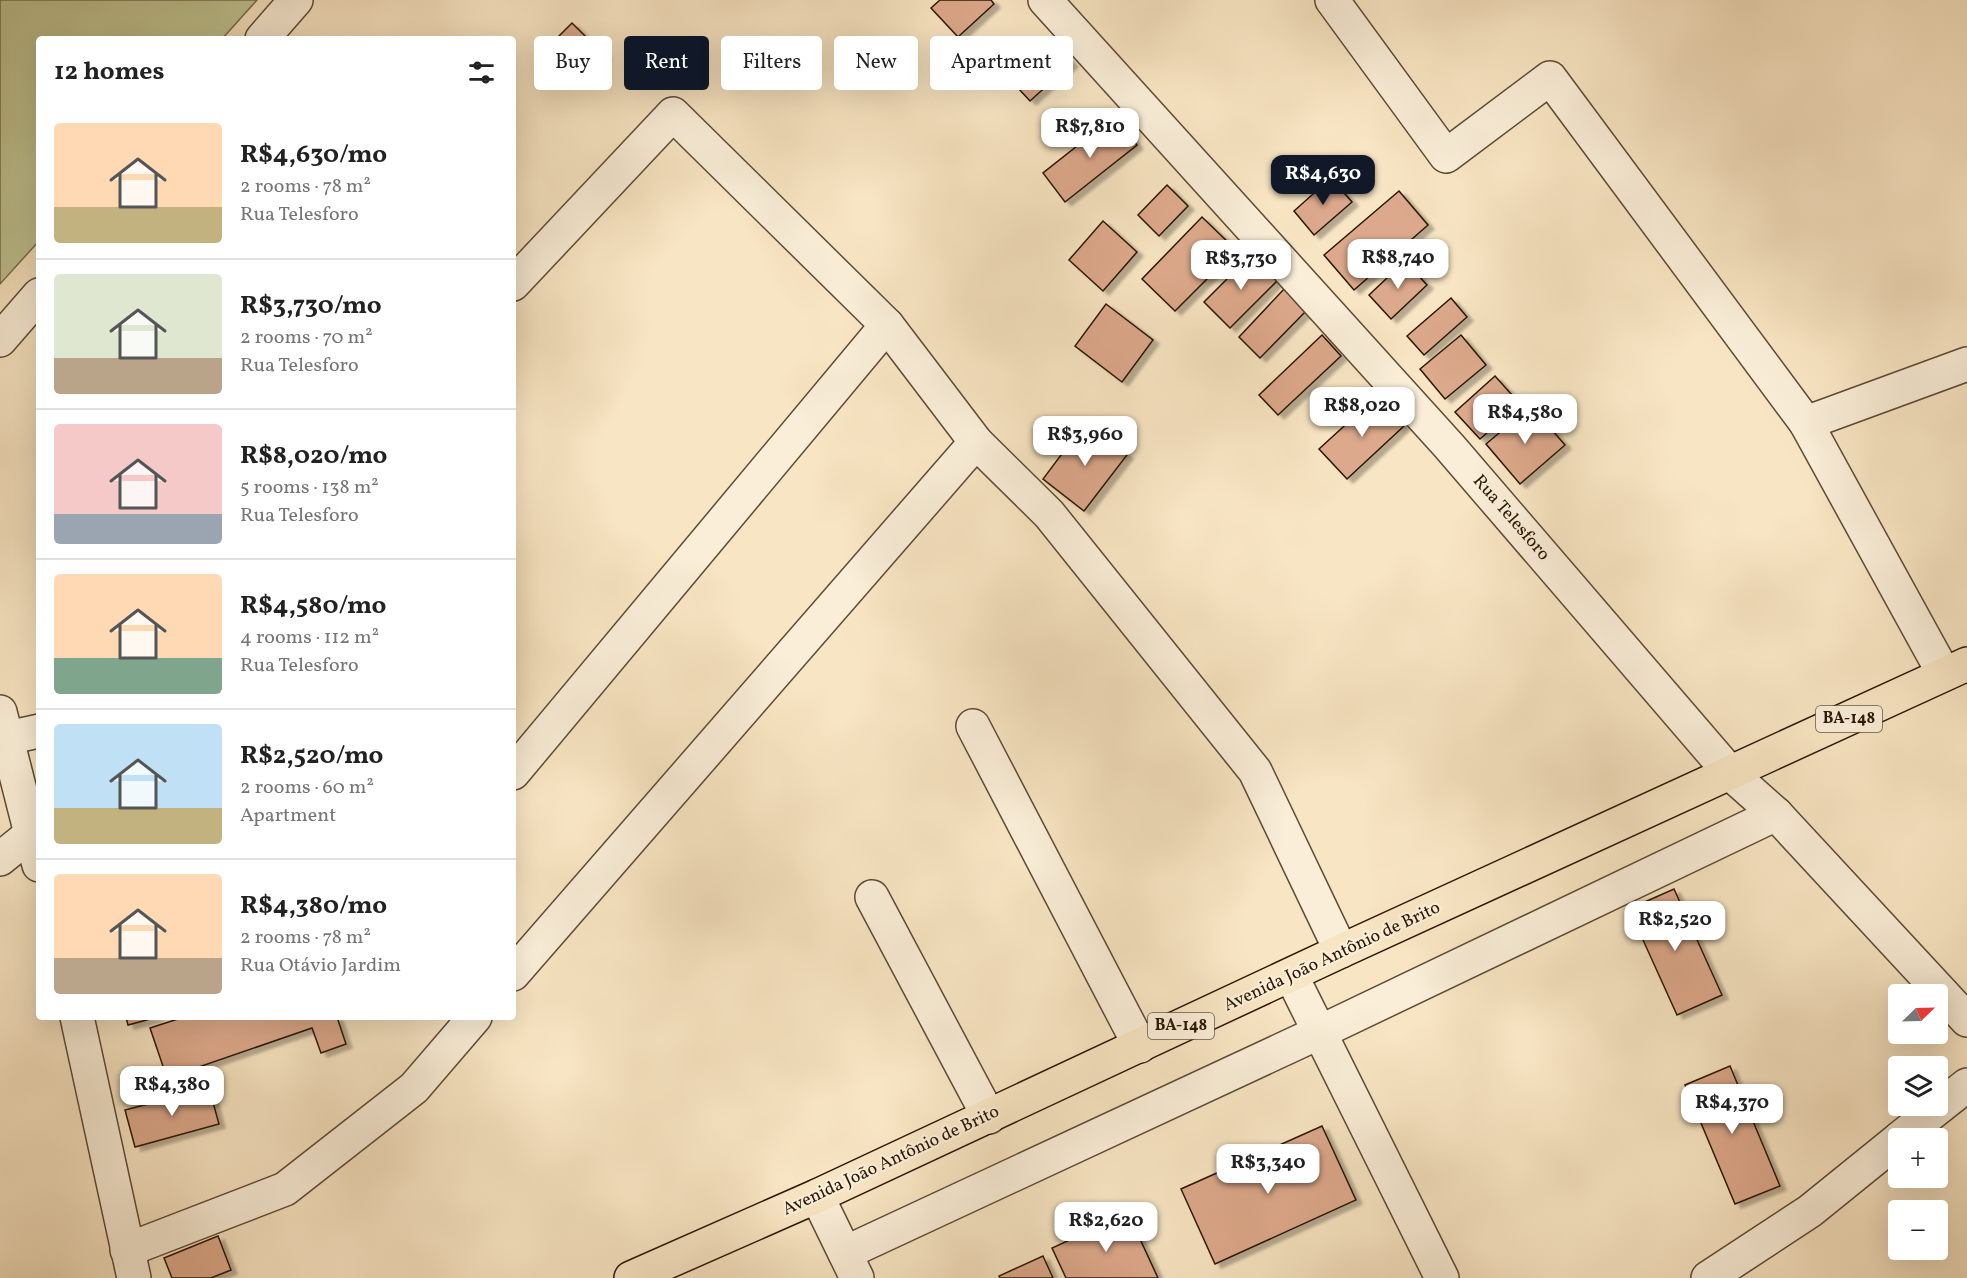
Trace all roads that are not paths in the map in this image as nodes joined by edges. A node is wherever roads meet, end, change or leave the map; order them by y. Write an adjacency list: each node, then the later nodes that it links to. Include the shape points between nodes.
1 (296, 0): 4 (street)
2 (1045, 0): 17 (street, Rua Telesforo, via 1449,446)
3 (1332, 0): 10 (street, via 1446,156 1550,78)
4 (265, 36)
5 (516, 281): 7 (street, via 673,114)
6 (36, 298): 8 (street)
7 (886, 325): 11 (street); 16 (street)
8 (0, 340)
9 (1967, 364): 10 (street)
10 (1806, 423): 12 (street)
11 (976, 442): 22 (street, via 1049,514 1255,771); 23 (street)
12 (1956, 669): 17 (main road, Avenida João Antônio de Brito / BA-148)
13 (3, 725): 15 (street); 19 (street)
14 (974, 726): 29 (street)
15 (36, 730)
16 (516, 769)
17 (1731, 774): 18 (street, Rua Telesforo); 22 (main road, Avenida João Antônio de Brito / BA-148)
18 (1776, 814): 27 (street, Rua Telesforo); 28 (street)
19 (35, 850): 20 (street)
20 (0, 860)
21 (872, 897): 31 (street)
22 (1341, 951): 24 (main road, Avenida João Antônio de Brito / BA-148)
23 (516, 971)
24 (1291, 975): 28 (street); 29 (main road, Avenida João Antônio de Brito / BA-148)
25 (78, 1020): 35 (street)
26 (472, 1020): 35 (street, via 414,1088 285,1189)
27 (1967, 1020)
28 (1320, 1032): 36 (street); 38 (street)
29 (1140, 1046): 31 (main road, Avenida João Antônio de Brito / BA-148)
30 (1967, 1085): 32 (street)
31 (988, 1117): 34 (main road, Avenida João Antônio de Brito / BA-148)
32 (1913, 1128)
33 (1888, 1148): 39 (street, via 1810,1210)
34 (817, 1196): 36 (street); 37 (main road, Avenida João Antônio de Brito / BA-148)
35 (130, 1264)
36 (851, 1266)
37 (631, 1278)
38 (1442, 1278)
39 (1708, 1278)

